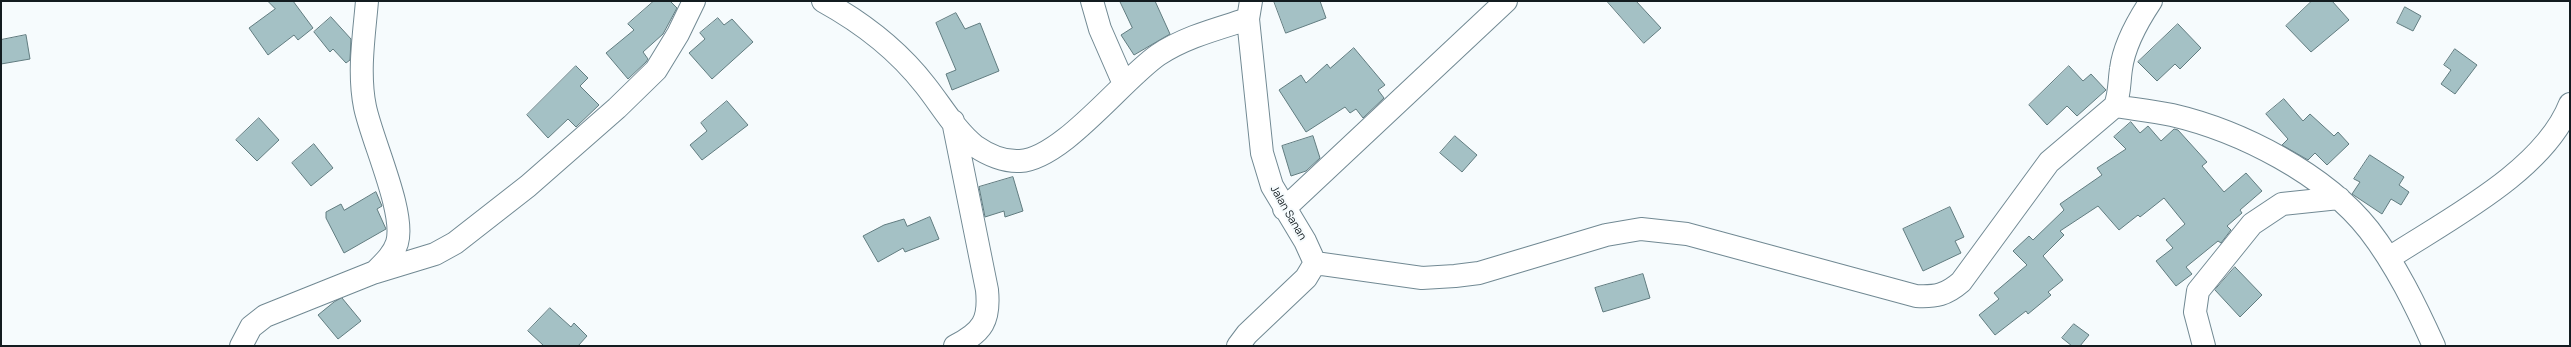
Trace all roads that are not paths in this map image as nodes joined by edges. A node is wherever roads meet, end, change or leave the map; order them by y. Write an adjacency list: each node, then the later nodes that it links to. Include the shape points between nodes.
1 (367, 1): 16 (street, via 362,58 365,107 398,219 397,242 389,259)
2 (694, 1): 16 (street, via 656,70 528,186 455,243 435,254)
3 (823, 1): 11 (street, via 879,36 924,84)
4 (1092, 1): 8 (street, via 1100,29)
5 (1506, 1): 13 (street)
6 (2151, 1): 10 (street, via 2126,46 2119,96)
7 (1250, 10): 8 (street, via 1186,39 1158,55); 13 (street, Jalan Sanan, via 1262,153 1272,186)
8 (1124, 84): 11 (street, via 1071,134 1031,158 1020,161 998,158 975,146)
9 (2570, 104): 14 (street, via 2556,131 2532,158 2480,200)
10 (2115, 106): 12 (street, via 2173,115 2215,128 2290,163); 15 (street, via 2049,162 1961,282 1950,292 1937,297 1916,296 1687,234 1641,229 1606,235 1479,273 1454,276 1422,278)
11 (953, 121): 18 (street, via 988,290 989,309 980,329)
12 (2339, 198): 14 (street, via 2368,229); 20 (street, via 2282,204 2252,224 2198,291 2195,312)
13 (1284, 209): 15 (street, Jalan Sanan, via 1305,241)
14 (2389, 258): 21 (street)
15 (1315, 263): 19 (street, via 1306,278 1247,334)
16 (375, 272): 17 (street, via 265,316 251,327)
17 (241, 346)
18 (955, 346)
19 (1238, 346)
20 (2204, 346)
21 (2434, 346)

